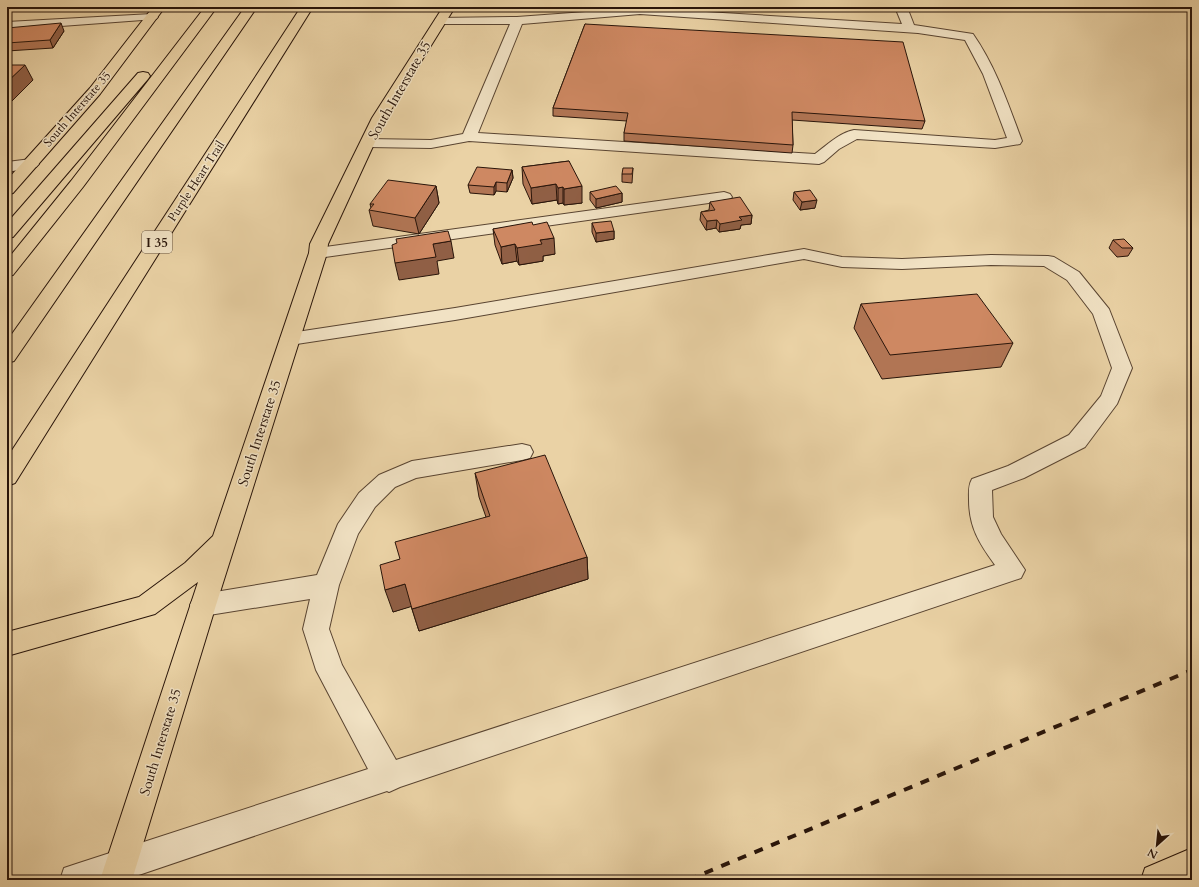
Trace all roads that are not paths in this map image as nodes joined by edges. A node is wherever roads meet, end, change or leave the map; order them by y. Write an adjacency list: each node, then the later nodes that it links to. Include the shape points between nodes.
1 (210, 7): 17 (main road, via 163,53); 19 (main road, via 77,184)
2 (251, 7): 21 (main road)
3 (307, 7): 23 (main road, Purple Heart Trail / I 35)
4 (901, 7): 10 (street)
5 (626, 10): 8 (street); 10 (street)
6 (155, 12): 9 (street); 13 (main road, South Interstate 35, via 95,91)
7 (445, 14): 8 (street); 12 (main road, South Interstate 35, via 379,118)
8 (517, 21): 11 (street)
9 (7, 26)
10 (910, 28): 11 (street, via 969,37 978,49 996,89 1014,141 995,144 854,134 819,159)
11 (469, 137): 12 (street, via 432,144)
12 (368, 143): 18 (main road, South Interstate 35, via 319,244)
13 (31, 164): 14 (street); 15 (main road, South Interstate 35)
14 (7, 167)
15 (7, 190)
16 (724, 197): 18 (street)
17 (7, 233)
18 (318, 252): 20 (main road, South Interstate 35)
19 (7, 271)
20 (290, 339): 24 (main road, South Interstate 35); 28 (street, via 455,314 804,254 842,262 902,264 991,260 1048,261 1073,276 1102,313 1122,368 1110,399 1077,441 1016,472 980,485 981,517 991,540 1012,570)
21 (7, 356)
22 (522, 452): 25 (street, via 412,470 388,481 368,500 347,531)
23 (7, 477)
24 (224, 540): 26 (main road, South Interstate 35); 27 (main road, via 194,571 146,606)
25 (326, 585): 26 (street); 28 (street, via 316,629 330,670)
26 (203, 605): 30 (main road, South Interstate 35)
27 (7, 644)
28 (389, 777): 30 (street)
29 (1192, 864): 32 (main road)
30 (119, 872): 31 (street)
31 (76, 880)
32 (1157, 880)

